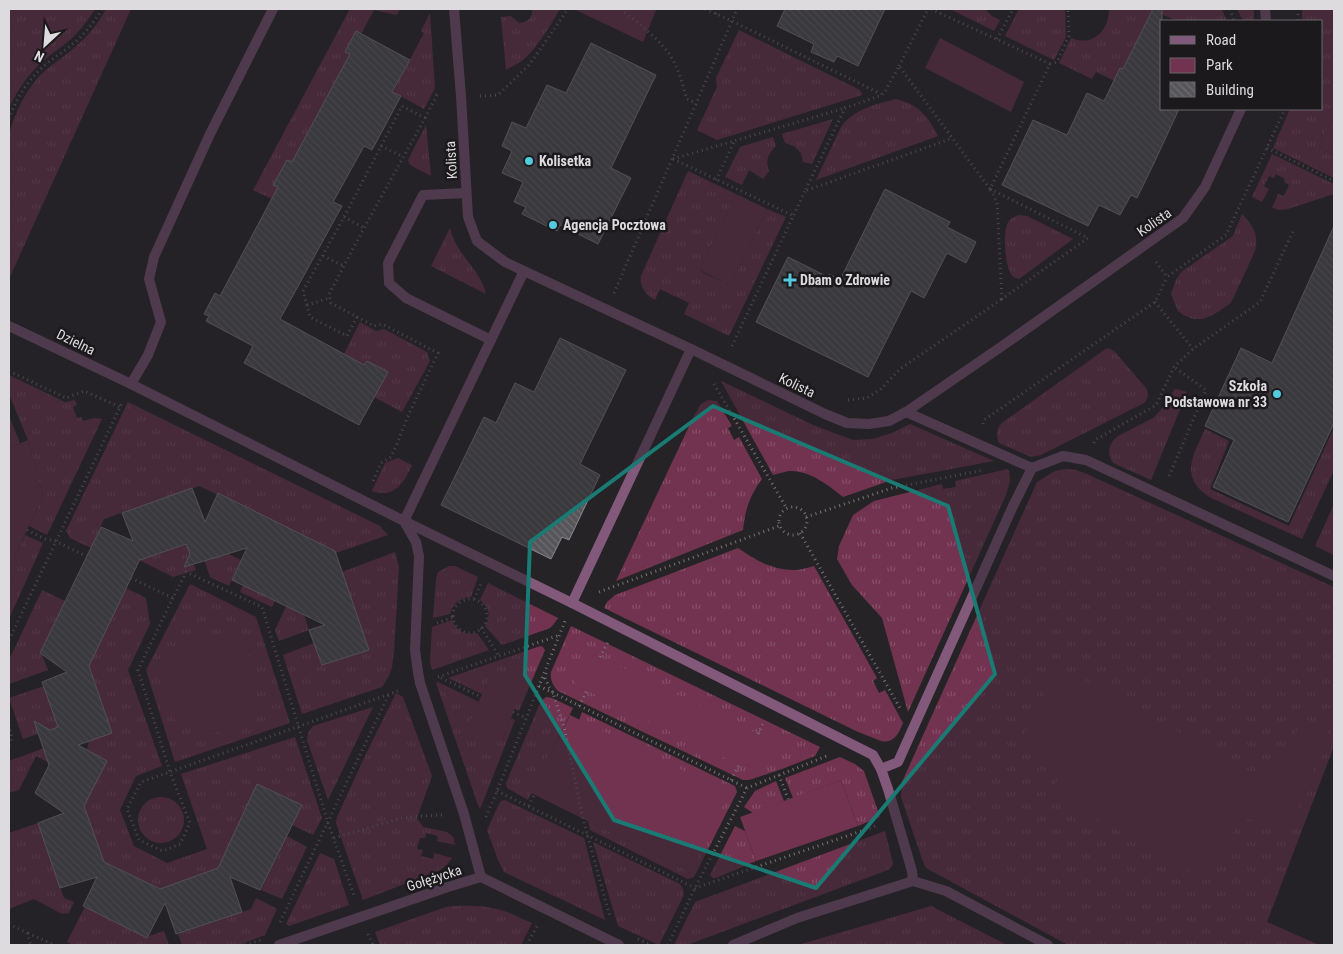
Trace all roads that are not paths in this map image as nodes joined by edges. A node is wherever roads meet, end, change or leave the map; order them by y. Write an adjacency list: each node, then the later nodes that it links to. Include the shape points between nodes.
1 (272, 9): 9 (street, via 154,257 149,278 161,322 148,355)
2 (454, 9): 4 (street, Kolista)
3 (1241, 110): 10 (street, Kolista, via 1205,187 1183,218)
4 (466, 192): 5 (street, Kolista, via 468,217 477,241 505,262); 7 (street, via 423,195 388,263 389,283 406,298)
5 (524, 271): 7 (street); 8 (street, Kolista)
6 (9, 326): 9 (street, Dzielna)
7 (491, 340): 12 (street)
8 (691, 349): 10 (street, Kolista, via 847,423 889,421); 14 (street)
9 (131, 384): 12 (street, Dzielna)
10 (906, 412): 11 (street)
11 (1032, 468): 13 (street, via 1063,456 1086,460); 15 (street, via 898,762)
12 (404, 521): 14 (street, Dzielna); 16 (street, via 416,542 419,556 415,650 420,683 464,814)
13 (1334, 576)
14 (572, 603): 15 (street, Dzielna, via 855,745 873,755)
15 (882, 769): 17 (street)
16 (481, 877): 18 (street, Gołężycka); 19 (street, Gołężycka)
17 (913, 881): 20 (street, via 797,918); 21 (street, via 946,891)
18 (279, 945)
19 (619, 945)
20 (733, 945)
21 (1048, 945)

